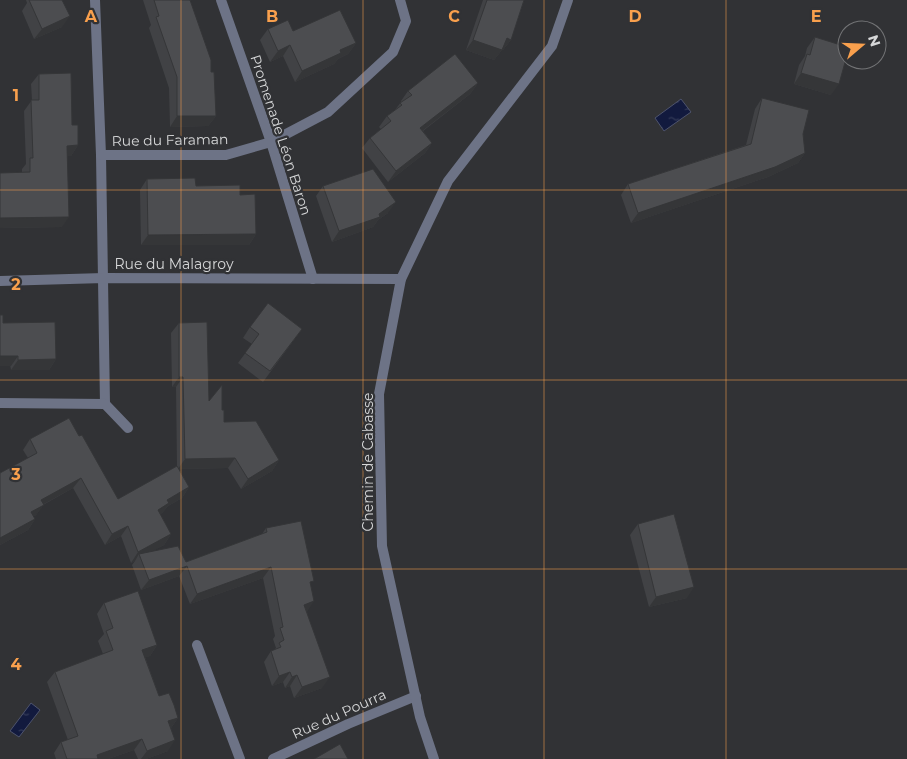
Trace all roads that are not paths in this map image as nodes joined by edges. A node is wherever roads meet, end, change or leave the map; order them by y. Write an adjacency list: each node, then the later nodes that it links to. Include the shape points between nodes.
1 (94, 0): 6 (street, Rue du Malagroy)
2 (221, 0): 5 (street, Promenade Léon Baron)
3 (400, 0): 5 (street, Rue du Faraman, via 406,21 393,52 328,112)
4 (568, 0): 9 (street, Chemin de Cabasse, via 552,46 448,181)
5 (271, 142): 6 (street, Rue du Faraman, via 226,155); 8 (street, Promenade Léon Baron)
6 (101, 155): 7 (street, Rue du Malagroy)
7 (104, 278): 8 (street, Rue du Malagroy); 10 (street); 12 (street)
8 (313, 279): 9 (street, Rue du Malagroy)
9 (401, 279): 15 (street, Chemin de Cabasse, via 380,394 382,546)
10 (0, 281)
11 (0, 403): 12 (street)
12 (105, 404): 13 (street)
13 (128, 428)
14 (197, 645): 16 (street)
15 (416, 696): 17 (street, Rue du Pourra); 18 (street, Chemin de Cabasse)
16 (240, 759)
17 (273, 759)
18 (434, 759)

